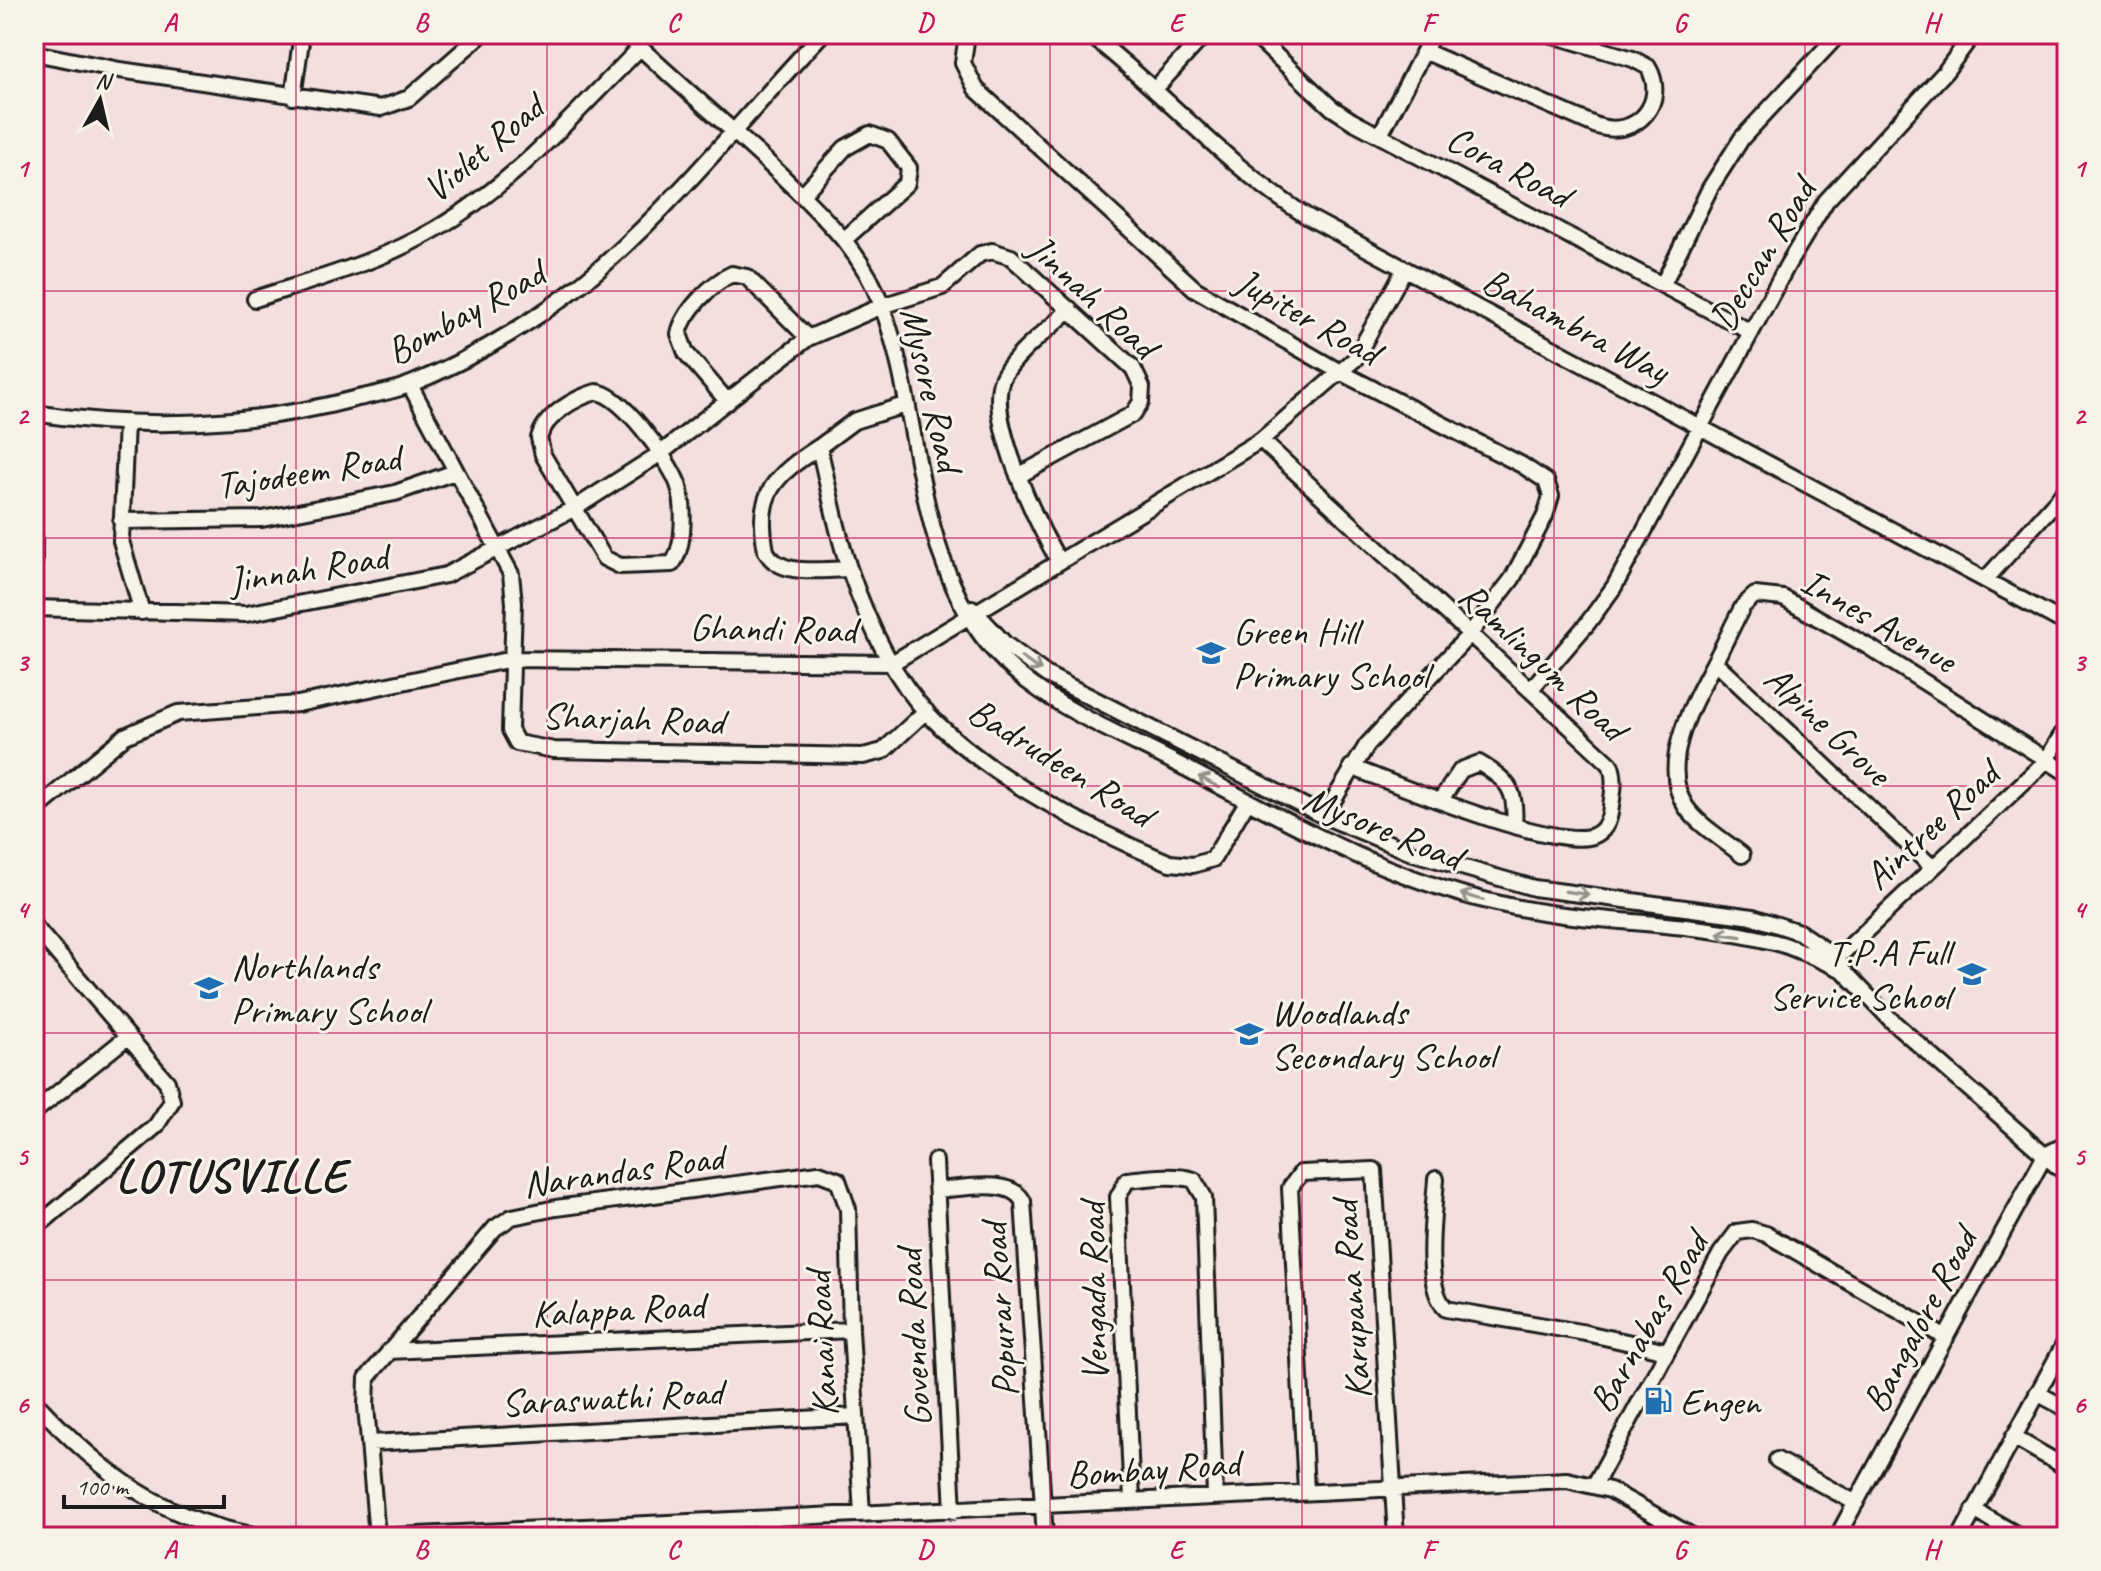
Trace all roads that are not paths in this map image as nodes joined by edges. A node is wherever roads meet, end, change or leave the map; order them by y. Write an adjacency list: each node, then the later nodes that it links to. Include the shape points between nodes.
1 (302, 34): 17 (street)
2 (482, 34): 17 (street, via 427,84 393,106 363,108)
3 (626, 34): 13 (street, Mysore Road)
4 (822, 34): 18 (street, Bombay Road)
5 (967, 34): 29 (street, Jupiter Road, via 967,78 1065,174 1195,289)
6 (1089, 34): 16 (street, Bahambra Way)
7 (1205, 34): 16 (street)
8 (1253, 34): 19 (street, Cora Road, via 1332,108)
9 (1433, 34): 14 (street)
10 (1549, 34): 14 (street, via 1648,67 1651,103 1636,123 1620,131 1597,126)
11 (1839, 34): 23 (street, via 1742,138 1710,188)
12 (1973, 34): 27 (street, Deccan Road, via 1945,72 1826,201)
13 (640, 48): 18 (street, Mysore Road); 24 (street, Violet Road, via 511,175 454,218 370,260)
14 (1424, 51): 19 (street)
15 (34, 53): 17 (street)
16 (1155, 89): 22 (street, Bahambra Way, via 1250,179)
17 (293, 97)
18 (733, 129): 20 (street, Mysore Road); 30 (street, Bombay Road, via 603,266 539,313)
19 (1380, 135): 23 (street, Cora Road)
20 (802, 195): 21 (street, Mysore Road); 21 (street, via 854,140 870,134 888,141 909,168 907,183)
21 (846, 238): 25 (street, Mysore Road)
22 (1404, 270): 29 (street, Ghandi Road, via 1368,338); 35 (street, Bahambra Way)
23 (1663, 284): 27 (street, Cora Road)
24 (255, 299)
25 (882, 306): 26 (street, Jinnah Road, via 942,287 980,254 992,251 1011,257); 28 (street, Jinnah Road); 32 (street, Mysore Road)
26 (1070, 309): 40 (street, via 1010,366 1001,383 1000,406); 40 (street, Jinnah Road, via 1133,368 1142,387 1141,402 1114,426)
27 (1751, 332): 35 (street, Deccan Road)
28 (808, 338): 31 (street, Jinnah Road); 31 (street, via 747,277 732,274 716,285 684,320 679,334 686,353)
29 (1340, 372): 36 (street, Ghandi Road); 54 (street, Jupiter Road, via 1522,465 1550,489 1550,505 1524,557)
30 (410, 385): 34 (street, Bombay Road, via 294,413); 39 (street, Sharjah Road)
31 (728, 402): 38 (street, Jinnah Road)
32 (905, 405): 37 (street, via 854,421); 51 (street, Mysore Road, via 935,535)
33 (34, 413): 34 (street, Bombay Road)
34 (126, 422): 43 (street)
35 (1700, 426): 49 (street, Bahambra Way); 58 (street, Deccan Road, via 1602,606)
36 (1261, 440): 46 (street, Ghandi Road); 54 (street, Ramlingum Road)
37 (819, 447): 48 (street, Badrudeen Road); 48 (street, via 781,473 770,488 766,551 782,567)
38 (661, 453): 42 (street, Jinnah Road); 42 (street, via 680,493 681,542 672,564 657,568 611,563 597,551); 42 (street, via 610,395 596,392 578,399 550,418 539,438 543,455)
39 (455, 472): 43 (street, Tajodeem Road, via 395,493 262,519); 45 (street, Sharjah Road)
40 (1018, 476): 46 (street, via 1033,517)
41 (2067, 489): 49 (street)
42 (575, 508): 45 (street, Jinnah Road)
43 (121, 521): 52 (street, via 125,559)
44 (34, 536): 47 (street)
45 (499, 549): 52 (street, Jinnah Road, via 446,575 299,606 246,614); 55 (street, Sharjah Road, via 514,585)
46 (1058, 560): 51 (street, Ghandi Road)
47 (34, 564)
48 (849, 569): 57 (street, Badrudeen Road)
49 (1986, 579): 53 (street, Bahambra Way)
50 (34, 608): 52 (street, Jinnah Road)
51 (969, 610): 57 (street, Ghandi Road); 65 (street, Mysore Road, one-way to 51, via 1046,696 1010,667); 67 (street, Mysore Road, one-way to 67, via 1047,675)
52 (142, 612)
53 (2067, 624)
54 (1469, 635): 58 (street, Ramlingum Road); 62 (street)
55 (512, 659): 57 (street, Ghandi Road); 59 (street, Sharjah Road, via 510,730 517,743 537,749 863,756 883,751); 66 (street, Ghandi Road, via 298,704 167,717 125,736)
56 (1715, 662): 61 (street, Innes Avenue, via 1749,598 1773,595 1869,647); 69 (street, Innes Avenue, via 1686,717 1676,782 1698,821); 70 (street, Alpine Grove)
57 (892, 663): 59 (street, Badrudeen Road)
58 (1531, 689): 68 (street, Ramlingum Road, via 1610,764 1611,809 1606,827 1592,836)
59 (926, 711): 65 (street, Badrudeen Road, via 971,750 1041,797 1170,863 1193,865 1213,859)
60 (2067, 726): 61 (street, Aintree Road)
61 (2046, 761): 63 (street, Innes Avenue); 70 (street, Aintree Road)
62 (1351, 767): 64 (street, Ramlingum Road); 67 (street)
63 (2067, 773)
64 (1440, 801): 68 (street, Ramlingum Road); 68 (street, via 1461,770 1479,763 1511,789)
65 (1247, 802): 72 (street, Mysore Road, one-way to 65, via 1769,941 1517,908 1473,897 1350,853)
66 (34, 811)
67 (1324, 816): 72 (street, Mysore Road, one-way to 72, via 1410,852 1500,880 1782,924)
68 (1514, 826)
69 (1742, 855)
70 (1932, 867): 72 (street, Aintree Road)
71 (34, 926): 73 (street)
72 (1837, 964): 76 (street, Mysore Road, via 1932,1057)
73 (126, 1038): 74 (street); 82 (street, via 167,1082 171,1107 156,1126)
74 (34, 1112)
75 (2067, 1144): 76 (street)
76 (2045, 1155): 78 (street, Mysore Road); 84 (street, Bangalore Road)
77 (935, 1161): 81 (street, Govenda Road)
78 (2067, 1175)
79 (832, 1176): 83 (street, Kanai Road, via 843,1187 848,1209); 86 (street, Narandas Road, via 819,1173 512,1217 488,1235)
80 (1436, 1179): 87 (street, via 1433,1272 1446,1309)
81 (937, 1190): 102 (street, Popurar Road, via 1000,1187 1015,1191 1023,1201); 104 (street, Govenda Road)
82 (34, 1229)
83 (851, 1330): 86 (street, Kalappa Road); 91 (street, Kanai Road)
84 (1946, 1338): 87 (street, Barnabas Road, via 1777,1240 1745,1230 1730,1238); 101 (street, Bangalore Road)
85 (2067, 1339): 88 (street)
86 (389, 1351): 93 (street, Narandas Road, via 367,1378)
87 (1667, 1351): 96 (street, Barnabas Road)
88 (2037, 1393): 90 (street); 92 (street)
89 (34, 1401): 109 (street, via 82,1452 142,1495 205,1523)
90 (2067, 1409)
91 (856, 1416): 93 (street, Saraswathi Road); 105 (street, Kanai Road)
92 (2013, 1437): 95 (street); 103 (street)
93 (371, 1443): 110 (street, Narandas Road)
94 (1777, 1460): 101 (street)
95 (2067, 1468)
96 (1595, 1484): 97 (street, Bombay Road, via 1567,1480); 113 (street, Bombay Road)
97 (1395, 1487): 98 (street, Bombay Road); 98 (street, Karupana Road, via 1374,1170 1354,1168 1301,1173 1290,1188); 112 (street)
98 (1306, 1490): 99 (street, Bombay Road)
99 (1215, 1495): 100 (street, Bombay Road); 100 (street, Vengada Road, via 1204,1197 1187,1178 1127,1180 1118,1197)
100 (1132, 1501): 102 (street, Bombay Road)
101 (1856, 1503): 114 (street, Bangalore Road)
102 (1044, 1507): 104 (street, Bombay Road); 111 (street)
103 (1974, 1510): 115 (street); 116 (street)
104 (953, 1511): 105 (street, Bombay Road)
105 (862, 1514): 106 (street, Bombay Road)
106 (698, 1530): 107 (street, Bombay Road)
107 (603, 1532): 108 (street, Bombay Road)
108 (485, 1535): 110 (street, Bombay Road)
109 (265, 1537)
110 (376, 1537)
111 (1045, 1537)
112 (1396, 1537)
113 (1694, 1537)
114 (1837, 1537)
115 (1960, 1537)
116 (2021, 1537)

